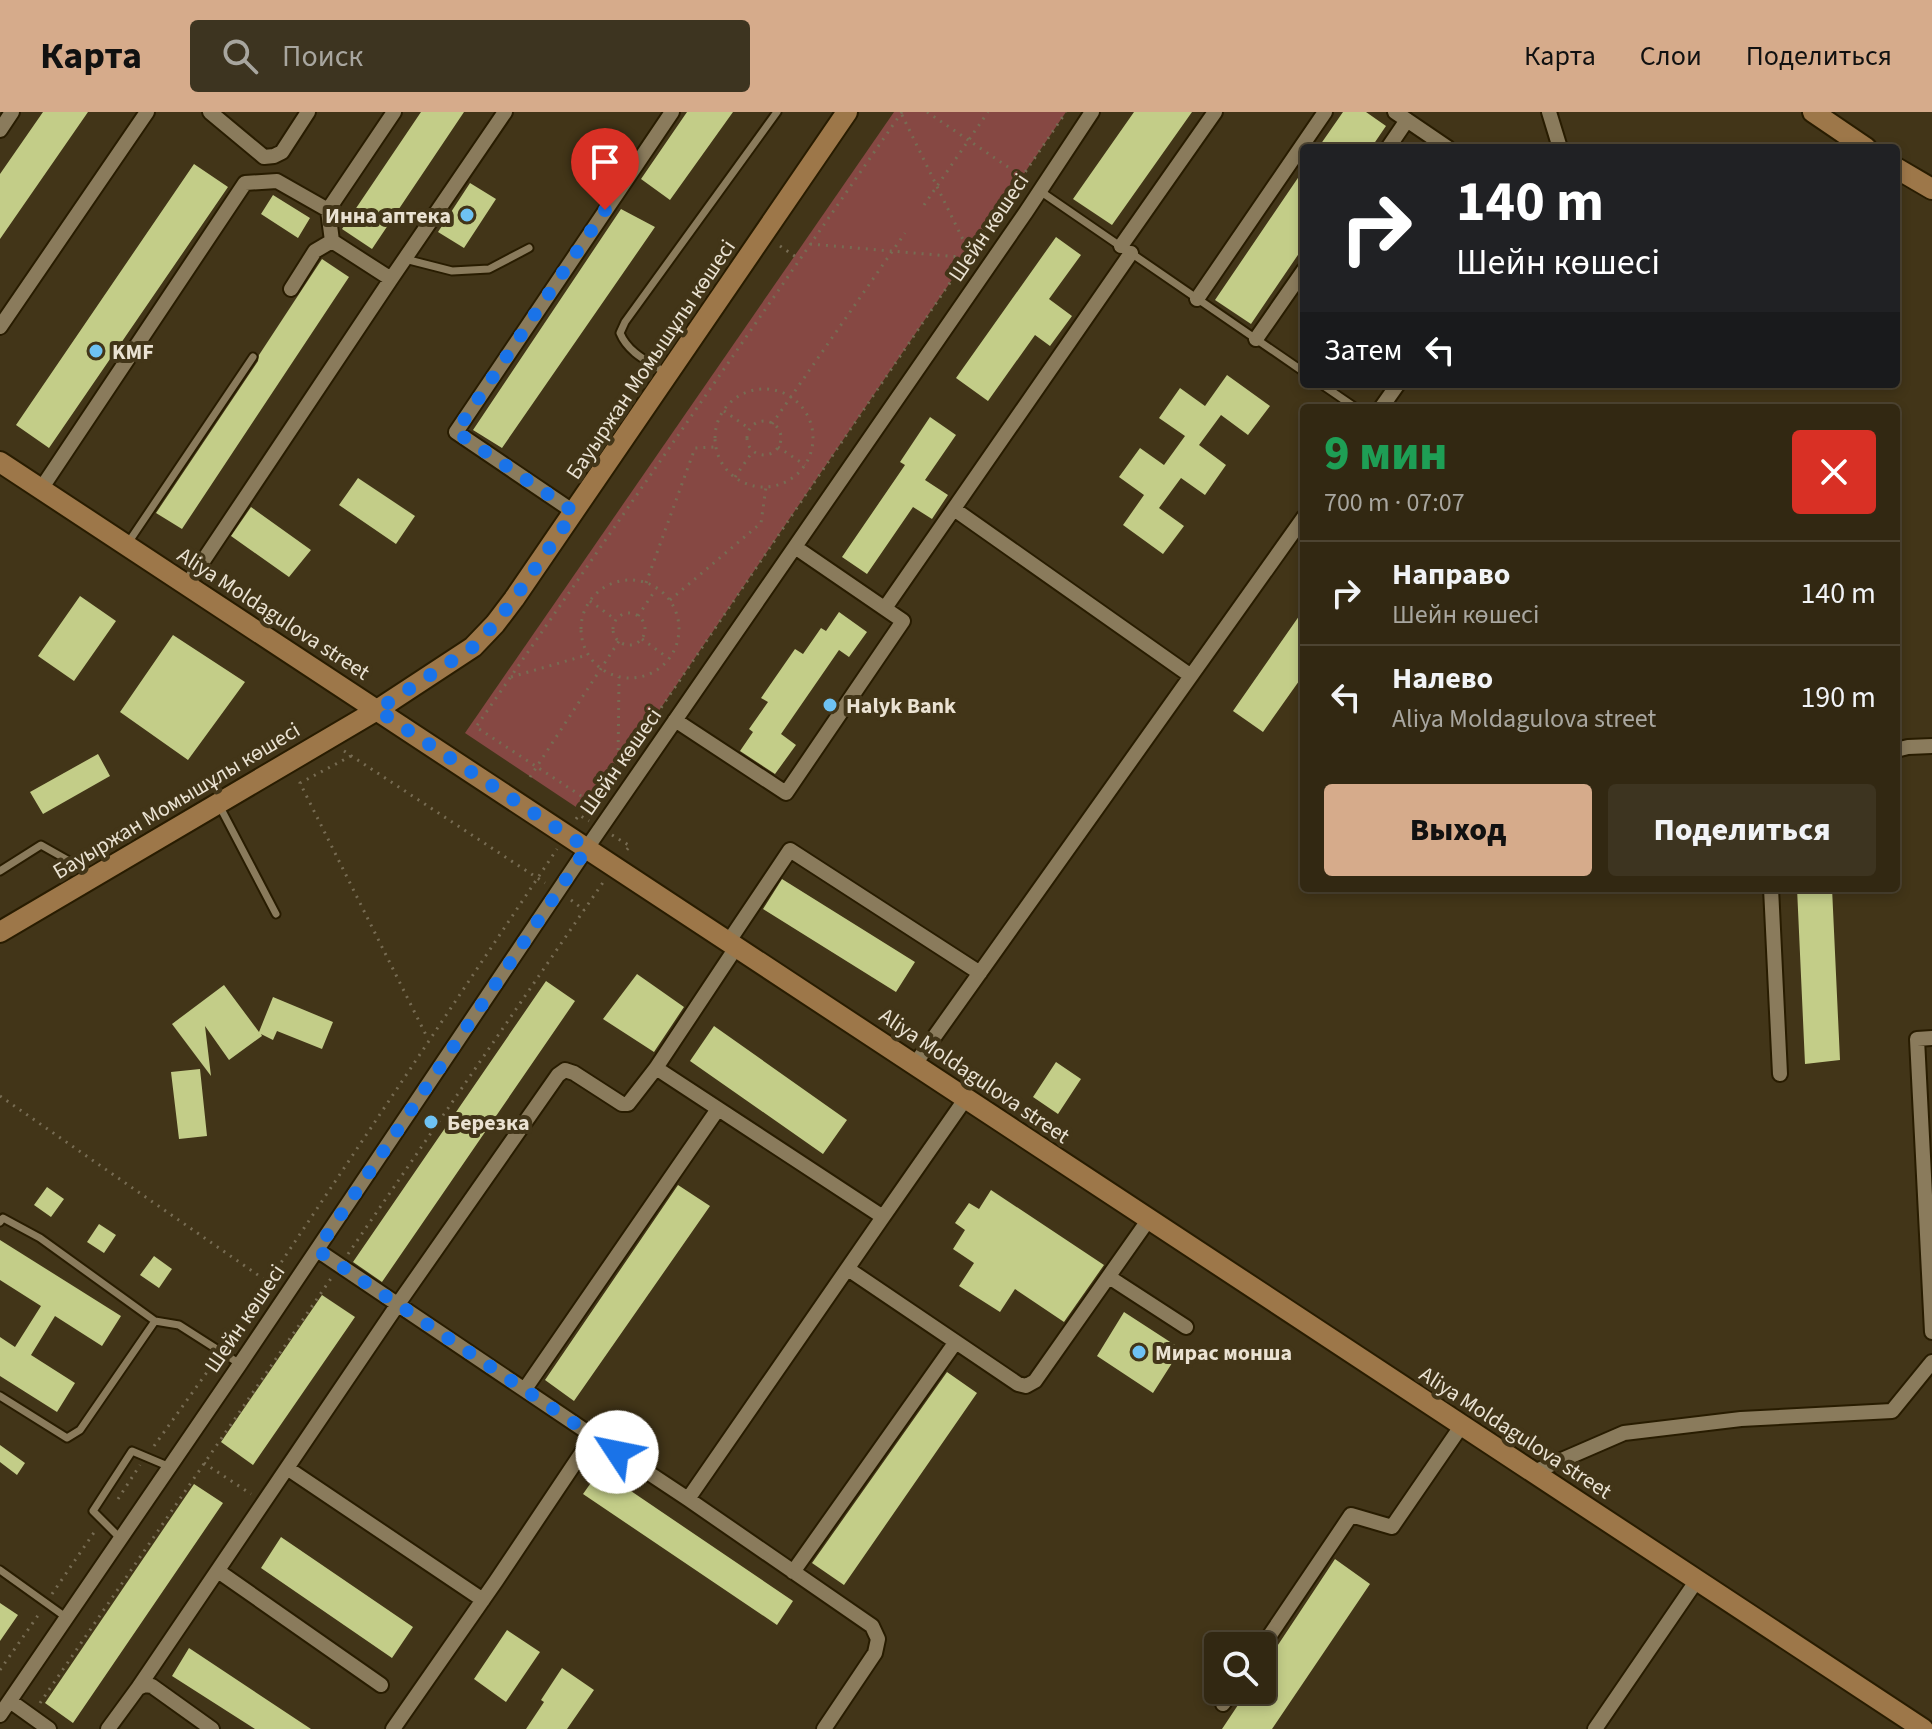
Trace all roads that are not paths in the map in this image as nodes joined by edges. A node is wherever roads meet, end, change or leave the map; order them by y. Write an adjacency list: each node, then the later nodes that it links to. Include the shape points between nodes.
1 (12, 112): 16 (street)
2 (147, 112): 36 (street)
3 (210, 112): 4 (street, via 264,157 282,152)
4 (308, 112)
5 (394, 112): 27 (street)
6 (505, 112): 31 (street)
7 (672, 112): 46 (street, via 456,432)
8 (777, 112): 40 (lane, via 620,333 631,350)
9 (847, 112): 40 (street, Бауыржан Момышұлы көшесі)
10 (1092, 112): 25 (street, Шейн көшесі)
11 (1215, 112): 30 (street)
12 (1325, 112): 17 (street)
13 (1549, 112): 20 (street)
14 (1813, 112): 21 (street)
15 (1401, 116): 18 (street); 19 (street)
16 (0, 130)
17 (1303, 144)
18 (1390, 144)
19 (1442, 144)
20 (1559, 144)
21 (1860, 144)
22 (1300, 149): 35 (street)
23 (1904, 173): 24 (street); 26 (street)
24 (1932, 189)
25 (1040, 191): 30 (lane); 49 (street, Шейн көшесі)
26 (1932, 198)
27 (328, 210): 28 (street); 44 (street, via 277,181 245,183)
28 (332, 241): 33 (street); 34 (street, via 315,251)
29 (529, 248): 31 (lane, via 489,269 452,271)
30 (1126, 250): 35 (lane); 45 (street)
31 (405, 259): 33 (street)
32 (1300, 276): 37 (street)
33 (391, 279): 50 (street)
34 (291, 289)
35 (1197, 299): 37 (lane)
36 (0, 327)
37 (1256, 339): 39 (lane)
38 (253, 357): 48 (lane)
39 (1300, 369)
40 (668, 374): 46 (street, Бауыржан Момышұлы көшесі)
41 (1327, 388): 42 (lane)
42 (1350, 404)
43 (0, 462): 44 (street, Aliya Moldagulova street)
44 (41, 489): 48 (street, Aliya Moldagulova street)
45 (954, 509): 51 (street); 52 (street)
46 (574, 512): 53 (street, Бауыржан Момышұлы көшесі, via 514,599 473,647)
47 (1300, 523): 52 (street)
48 (126, 545): 50 (street, Aliya Moldagulova street)
49 (795, 547): 51 (street); 54 (street, Шейн көшесі)
50 (187, 585): 53 (street, Aliya Moldagulova street)
51 (885, 608): 54 (street, via 903,621 786,793)
52 (1191, 676): 65 (street)
53 (377, 710): 57 (street, Бауыржан Момышұлы көшесі); 58 (street, Aliya Moldagulova street)
54 (675, 720): 58 (street, Шейн көшесі)
55 (1932, 746): 56 (street)
56 (1900, 749)
57 (218, 803): 60 (street, Бауыржан Момышұлы көшесі); 62 (lane)
58 (587, 848): 64 (street, Aliya Moldagulova street); 75 (street, Шейн көшесі)
59 (0, 871): 60 (lane, via 41,845)
60 (96, 876): 63 (street, Бауыржан Момышұлы көшесі)
61 (1771, 892): 69 (street)
62 (276, 914)
63 (0, 932)
64 (733, 944): 65 (street, via 790,850); 67 (street, Aliya Moldagulova street); 68 (street)
65 (980, 973): 67 (street)
66 (1932, 1038): 81 (street, via 1917,1039)
67 (915, 1064): 70 (street, Aliya Moldagulova street)
68 (656, 1068): 71 (street); 78 (street, via 628,1104 574,1073 565,1070 558,1075)
69 (1780, 1074)
70 (966, 1098): 72 (street); 73 (street, Aliya Moldagulova street)
71 (718, 1109): 72 (street); 85 (street)
72 (883, 1217): 76 (street)
73 (1149, 1219): 77 (street); 87 (street, Aliya Moldagulova street)
74 (0, 1222): 79 (lane, via 3,1218 40,1238)
75 (317, 1250): 78 (street); 84 (street, Шейн көшесі)
76 (848, 1269): 82 (street); 92 (street)
77 (1109, 1277): 80 (street); 82 (street, via 1035,1381 1026,1386)
78 (398, 1304): 85 (street); 90 (street)
79 (155, 1321): 84 (lane, via 179,1325); 86 (lane, via 80,1430 67,1438)
80 (1186, 1327)
81 (1932, 1332)
82 (955, 1343): 96 (street)
83 (1932, 1362): 91 (street, via 1892,1411 1741,1419 1624,1433)
84 (240, 1364): 89 (street, Шейн көшесі)
85 (525, 1389): 88 (street)
86 (0, 1396)
87 (1462, 1425): 91 (street, Aliya Moldagulova street); 100 (street, via 1392,1527 1351,1515)
88 (593, 1436): 92 (street); 98 (street)
89 (170, 1467): 93 (street, Шейн көшесі); 93 (lane, via 132,1451 93,1511)
90 (287, 1468): 95 (street); 98 (street)
91 (1534, 1472): 97 (street, Aliya Moldagulova street)
92 (688, 1499): 96 (street)
93 (121, 1539): 99 (street, Шейн көшесі)
94 (0, 1570): 99 (lane)
95 (218, 1571): 101 (street); 102 (street)
96 (793, 1572): 109 (street, via 872,1626 878,1639 875,1653)
97 (1697, 1580): 110 (street); 111 (street, Aliya Moldagulova street)
98 (483, 1600): 108 (street)
99 (67, 1618): 103 (street, Шейн көшесі)
100 (1272, 1632)
101 (381, 1685)
102 (138, 1688): 106 (street); 107 (street, via 152,1686)
103 (10, 1701): 104 (street, Шейн көшесі); 105 (street)
104 (0, 1715)
105 (49, 1729)
106 (108, 1729)
107 (212, 1729)
108 (393, 1729)
109 (824, 1729)
110 (1595, 1729)
111 (1923, 1729)

